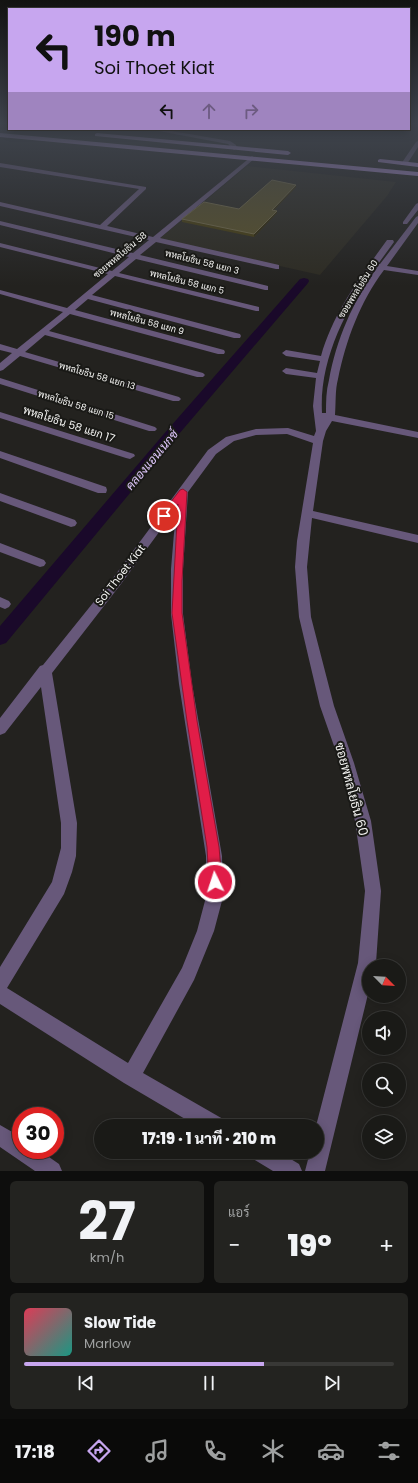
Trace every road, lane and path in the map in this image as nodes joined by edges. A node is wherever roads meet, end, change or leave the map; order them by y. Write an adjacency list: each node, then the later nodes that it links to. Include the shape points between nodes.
1 (73, 177): 7 (street, via 144,188)
2 (229, 177): 8 (street, ซอยพหลโยธิน 58)
3 (0, 204): 7 (street)
4 (418, 205): 10 (street, ซอยพหลโยธิน 60)
5 (418, 218): 12 (street, ซอยพหลโยธิน 60)
6 (0, 223): 11 (street, พหลโยธิน 58 แยก 3)
7 (102, 227): 8 (street)
8 (154, 239): 11 (street, ซอยพหลโยธิน 58); 14 (street)
9 (0, 245): 16 (street, พหลโยธิน 58 แยก 5)
10 (380, 255): 12 (street); 13 (street, ซอยพหลโยธิน 60)
11 (134, 256): 16 (street, ซอยพหลโยธิน 58); 18 (street, พหลโยธิน 58 แยก 3)
12 (389, 257): 15 (street, ซอยพหลโยธิน 60)
13 (373, 265): 15 (street); 31 (street, ซอยพหลโยธิน 60, via 342,311)
14 (276, 267)
15 (382, 267): 17 (street); 40 (street, ซอยพหลโยธิน 60, via 368,286 346,334 333,380)
16 (114, 273): 20 (street, ซอยพหลโยธิน 58); 21 (street, พหลโยธิน 58 แยก 5)
17 (418, 273)
18 (265, 288)
19 (0, 292): 22 (street, พหลโยธิน 58 แยก 9)
20 (86, 296): 22 (street, ซอยพหลโยธิน 58); 26 (street)
21 (256, 309)
22 (68, 311): 24 (street, พหลโยธิน 58 แยก 9); 25 (street, ซอยพหลโยธิน 58)
23 (142, 318): 24 (street)
24 (129, 327): 28 (street, พหลโยธิน 58 แยก 9)
25 (43, 332): 29 (street, ซอยพหลโยธิน 58); 34 (street)
26 (236, 336)
27 (0, 348): 29 (street, พหลโยธิน 58 แยก 13)
28 (221, 352)
29 (18, 353): 32 (street, ซอยพหลโยธิน 58); 37 (street, พหลโยธิน 58 แยก 13)
30 (286, 353): 31 (street)
31 (323, 359): 35 (street, ซอยพหลโยธิน 60)
32 (0, 368)
33 (286, 370): 35 (street)
34 (200, 375)
35 (320, 376): 39 (street, ซอยพหลโยธิน 60)
36 (0, 381): 41 (street, พหลโยธิน 58 แยก 15)
37 (176, 399)
38 (0, 415): 45 (street, พหลโยธิน 58 แยก 17)
39 (316, 415): 40 (street); 43 (street, ซอยพหลโยธิน 60)
40 (330, 417): 42 (street); 43 (street, ซอยพหลโยธิน 60)
41 (152, 429)
42 (418, 435)
43 (320, 436): 47 (street, Soi Thoet Kiat, via 288,431 256,432 230,439 212,452); 49 (street, ซอยพหลโยธิน 60)
44 (0, 454): 46 (street)
45 (130, 456)
46 (102, 490)
47 (183, 492): 54 (street, Soi Thoet Kiat, via 68,644); 58 (street, via 177,613 213,847 213,909 202,944)
48 (0, 497): 50 (street)
49 (307, 513): 51 (street); 66 (street, ซอยพหลโยธิน 60, via 301,567 305,617 327,706 363,820 373,891 367,963)
50 (71, 523)
51 (418, 539)
52 (0, 547): 53 (street)
53 (40, 562)
54 (45, 670): 55 (street, Soi Thoet Kiat); 56 (street, via 69,823 69,852 58,888)
55 (0, 728)
56 (0, 983)
57 (0, 994): 58 (street)
58 (131, 1076): 59 (street)
59 (204, 1119)
60 (0, 1135): 61 (street)
61 (12, 1144)
62 (34, 1159): 64 (street)
63 (272, 1159): 65 (street)
64 (52, 1171)
65 (292, 1171)
66 (315, 1171)

